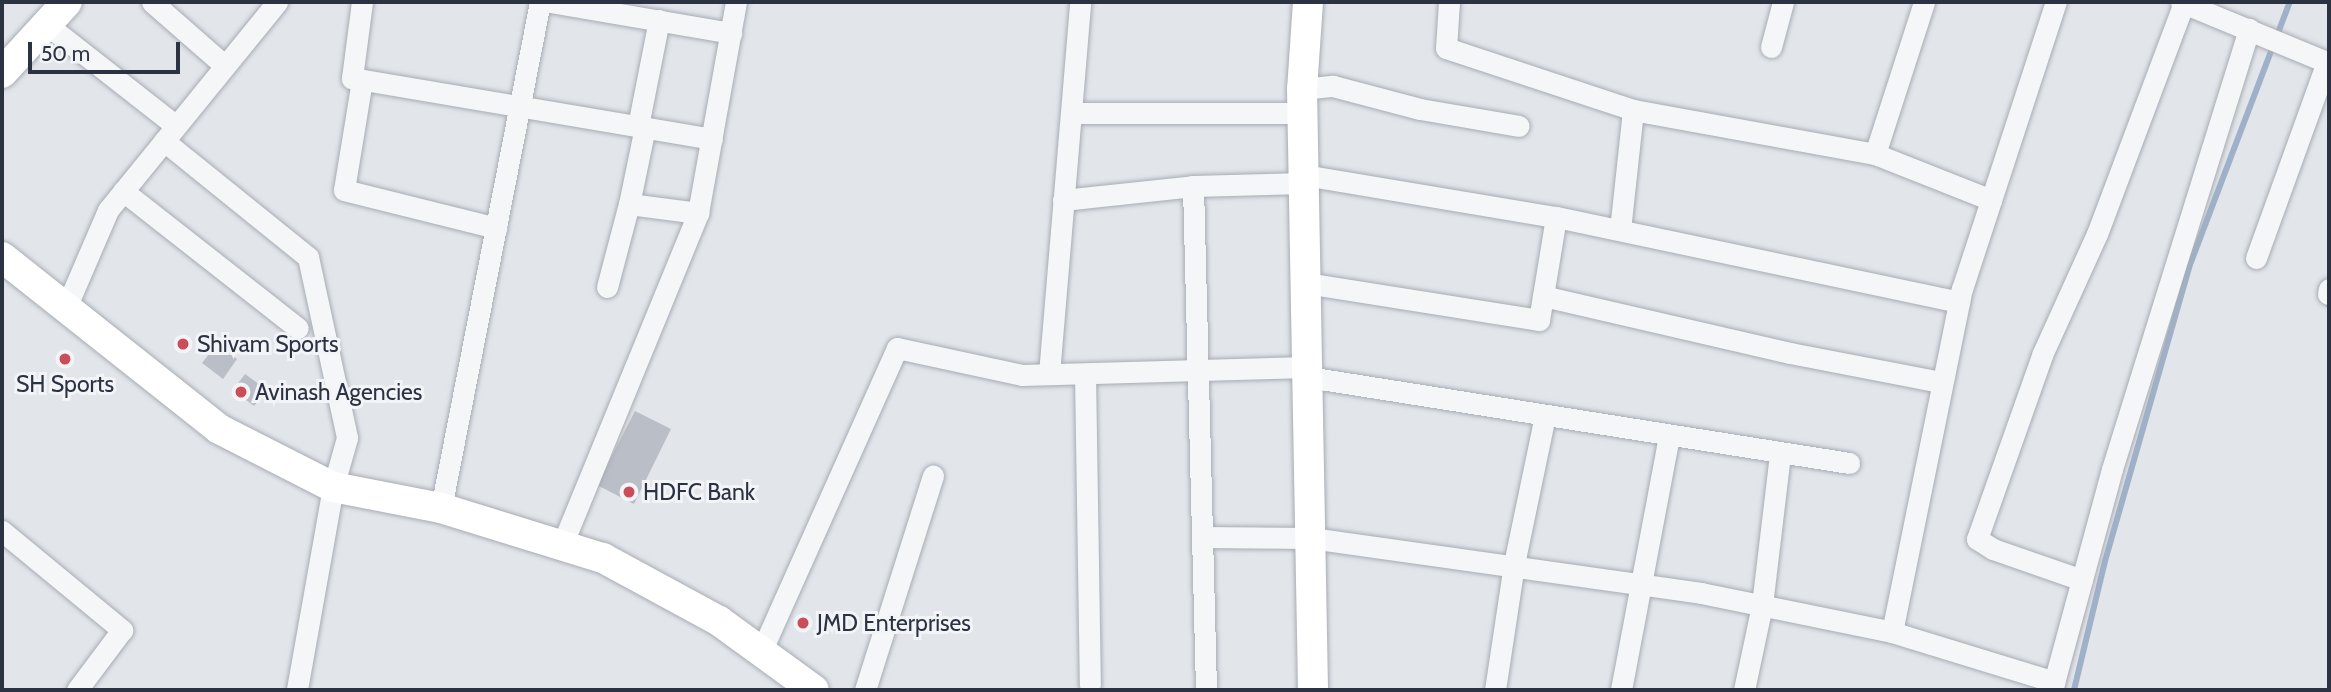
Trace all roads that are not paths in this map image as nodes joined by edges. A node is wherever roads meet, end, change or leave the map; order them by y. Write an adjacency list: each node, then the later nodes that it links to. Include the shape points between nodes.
1 (67, 2): 16 (street)
2 (152, 2): 21 (street)
3 (277, 2): 21 (street)
4 (362, 2): 23 (street, via 352,78)
5 (540, 2): 25 (street)
6 (550, 2): 15 (street)
7 (736, 2): 18 (street)
8 (1080, 2): 27 (street)
9 (1308, 2): 24 (street)
10 (1449, 2): 26 (street, via 1447,48)
11 (1783, 2): 19 (street)
12 (1924, 2): 32 (street)
13 (2056, 2): 37 (street)
14 (2183, 2): 17 (street); 68 (street, via 2097,234 2042,355 1977,539)
15 (659, 20): 18 (street); 29 (street)
16 (46, 24): 22 (street); 30 (street)
17 (2255, 31): 20 (street); 68 (street)
18 (731, 33): 31 (street)
19 (1770, 47)
20 (2328, 63): 44 (street)
21 (225, 66): 30 (street)
22 (2, 73)
23 (362, 80): 25 (street); 41 (street, via 344,190)
24 (1302, 101): 27 (street); 28 (street, via 1333,86 1420,109); 33 (street)
25 (520, 107): 29 (street); 41 (street)
26 (1633, 110): 32 (street); 42 (street)
27 (1072, 113): 36 (street)
28 (1518, 126)
29 (641, 127): 31 (street); 38 (street)
30 (170, 133): 35 (street); 61 (street, via 308,257 347,438)
31 (712, 139): 39 (street)
32 (1875, 154): 37 (street)
33 (1304, 179): 34 (street); 40 (street); 45 (street)
34 (1193, 186): 36 (street); 51 (street)
35 (124, 191): 49 (street, via 108,210); 50 (street)
36 (1063, 200): 53 (street)
37 (1991, 200): 48 (street)
38 (629, 204): 39 (street); 46 (street)
39 (698, 213): 66 (street)
40 (1556, 217): 42 (street); 47 (street)
41 (496, 228): 62 (street)
42 (1620, 230): 48 (street)
43 (2, 257): 49 (street)
44 (2256, 258)
45 (1306, 283): 47 (street, via 1539,320); 52 (street)
46 (607, 287)
47 (1543, 296): 55 (street, via 1790,353)
48 (1959, 302): 55 (street)
49 (65, 310): 61 (street, via 219,429)
50 (298, 328)
51 (1199, 371): 52 (street); 54 (street); 64 (street)
52 (1308, 372): 56 (street); 65 (street)
53 (1049, 374): 54 (street); 72 (street, via 1022,375 897,348)
54 (1085, 374): 73 (street)
55 (1941, 382): 71 (street)
56 (1545, 416): 57 (street); 67 (street)
57 (1669, 436): 58 (street); 69 (street)
58 (1780, 453): 59 (street); 70 (street)
59 (1849, 463)
60 (933, 475): 78 (street)
61 (332, 487): 62 (street); 76 (street)
62 (441, 508): 66 (street)
63 (2, 531): 75 (street, via 122,630)
64 (1202, 537): 65 (street); 79 (street)
65 (1311, 538): 67 (street); 80 (street)
66 (562, 545): 72 (street, via 603,558 719,621)
67 (1514, 564): 69 (street); 81 (street)
68 (2082, 580): 74 (street)
69 (1643, 584): 70 (street); 82 (street)
70 (1762, 605): 71 (street); 83 (street)
71 (1892, 632): 74 (street)
72 (761, 652): 77 (street)
73 (1090, 685)
74 (2053, 686)
75 (77, 690)
76 (297, 690)
77 (814, 690)
78 (866, 690)
79 (1206, 690)
80 (1313, 690)
81 (1495, 690)
82 (1620, 690)
83 (1744, 690)

